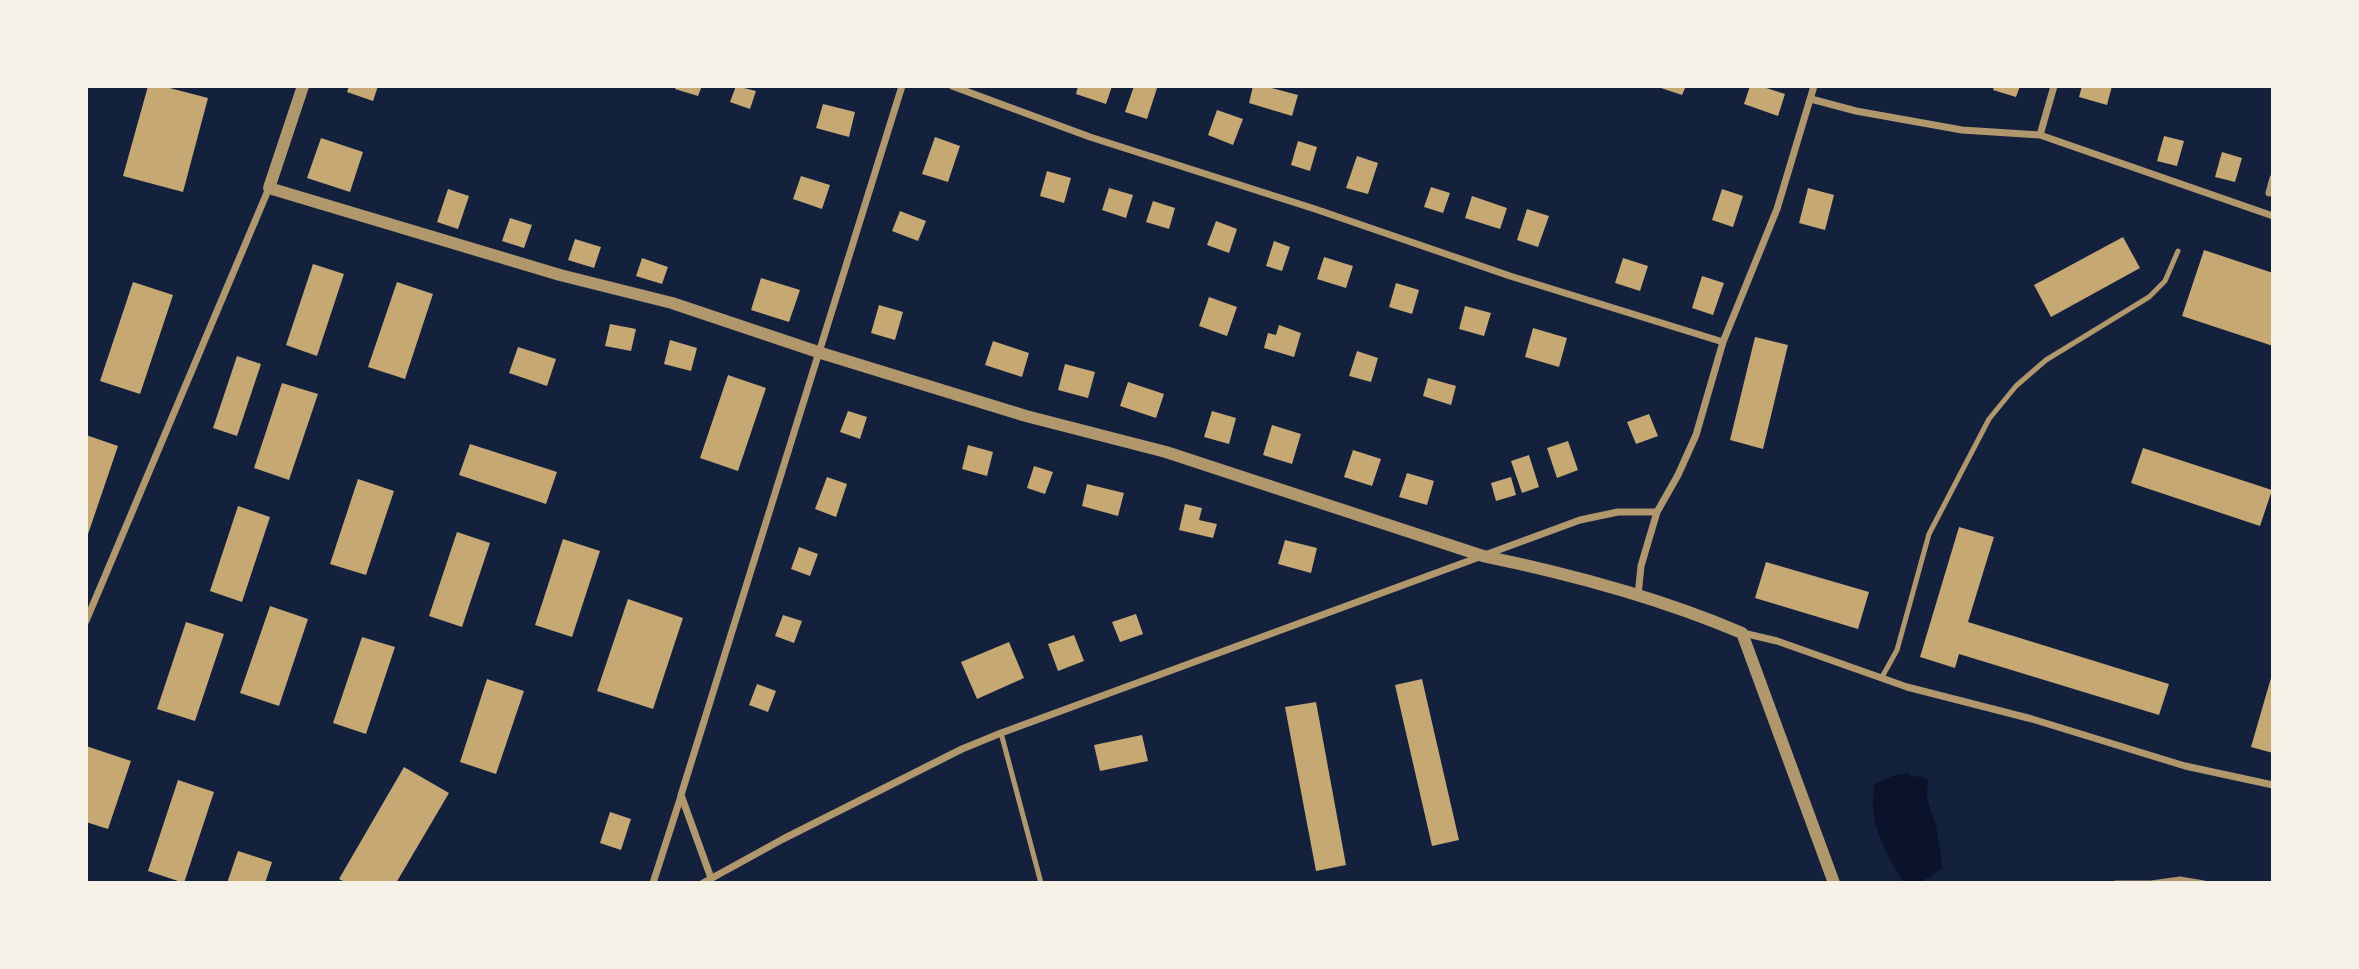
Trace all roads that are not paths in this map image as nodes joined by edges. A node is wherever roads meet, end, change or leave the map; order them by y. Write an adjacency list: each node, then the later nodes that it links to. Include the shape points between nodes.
1 (303, 86): 9 (street)
2 (902, 86): 14 (street)
3 (952, 86): 13 (street, via 1090,137)
4 (1814, 86): 6 (street)
5 (2054, 86): 7 (street)
6 (1811, 99): 7 (street, via 1962,130); 13 (street, via 1777,209)
7 (2040, 135): 11 (street)
8 (2273, 178): 10 (street)
9 (269, 188): 14 (street, via 560,275 672,303); 18 (street)
10 (2269, 193)
11 (2273, 216)
12 (2178, 251): 20 (lane, via 2165,281 2149,297 2046,360 2016,386 1989,419 1929,534 1897,650)
13 (1723, 342): 15 (street, via 1696,435)
14 (821, 353): 16 (street, via 1026,416 1166,452); 23 (street)
15 (1657, 512): 16 (street, via 1618,512 1580,520); 17 (street, via 1641,566)
16 (1483, 556): 17 (street); 21 (street)
17 (1638, 596): 19 (street)
18 (86, 620)
19 (1742, 633): 20 (street); 28 (street)
20 (1882, 677): 22 (street, via 2185,766)
21 (1001, 733): 24 (street); 27 (lane)
22 (2273, 785)
23 (681, 795): 24 (street); 25 (street)
24 (711, 878): 26 (street)
25 (653, 883)
26 (703, 883)
27 (1041, 883)
28 (1834, 883)
29 (2116, 883): 30 (lane, via 2180,878)
30 (2204, 883)

